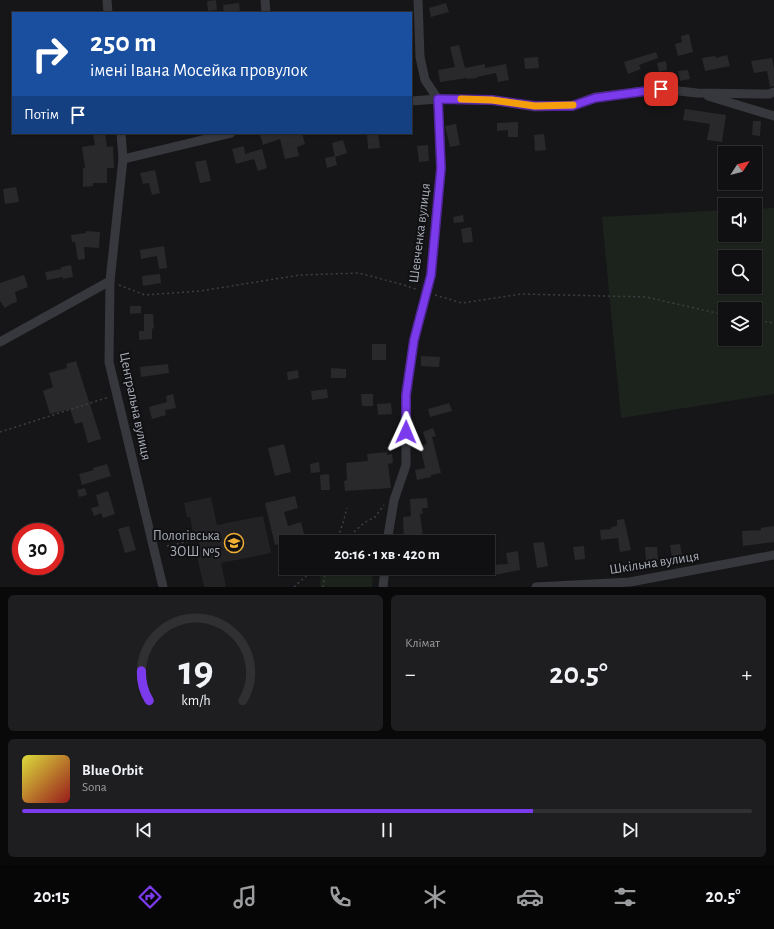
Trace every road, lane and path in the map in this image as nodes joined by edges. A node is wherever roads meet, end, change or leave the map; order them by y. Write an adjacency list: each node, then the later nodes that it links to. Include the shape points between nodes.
1 (107, 0): 4 (street)
2 (265, 0): 5 (street)
3 (418, 0): 8 (street, via 420,57 425,80)
4 (108, 12)
5 (266, 12)
6 (774, 92): 7 (street)
7 (697, 93): 8 (street, via 661,89 595,98 572,106); 10 (street)
8 (438, 99): 9 (street); 15 (street, Шевченка вулиця, via 441,168 431,275)
9 (412, 101)
10 (774, 116)
11 (121, 134): 13 (street, Центральна вулиця)
12 (227, 134): 13 (street)
13 (123, 159): 14 (street, Центральна вулиця)
14 (110, 281): 15 (path, via 146,295 200,291 300,275 359,274); 19 (street); 20 (street, Центральна вулиця, via 109,362)
15 (426, 293): 16 (path, via 462,303 521,294 646,297); 26 (street, Шевченка вулиця, via 414,340 406,395 406,465 394,500)
16 (718, 313)
17 (762, 321): 18 (path)
18 (774, 323)
19 (0, 342)
20 (116, 394): 21 (path); 33 (street, Центральна вулиця)
21 (0, 432)
22 (385, 501): 25 (path, via 375,517)
23 (347, 508): 24 (path)
24 (339, 535)
25 (351, 535)
26 (388, 535)
27 (199, 539): 28 (path)
28 (167, 546)
29 (774, 555): 37 (street, Шкільна вулиця, via 630,582)
30 (307, 575): 34 (path)
31 (325, 575): 35 (path)
32 (384, 575): 36 (street)
33 (163, 587)
34 (294, 587)
35 (323, 587)
36 (383, 587)
37 (536, 587)

